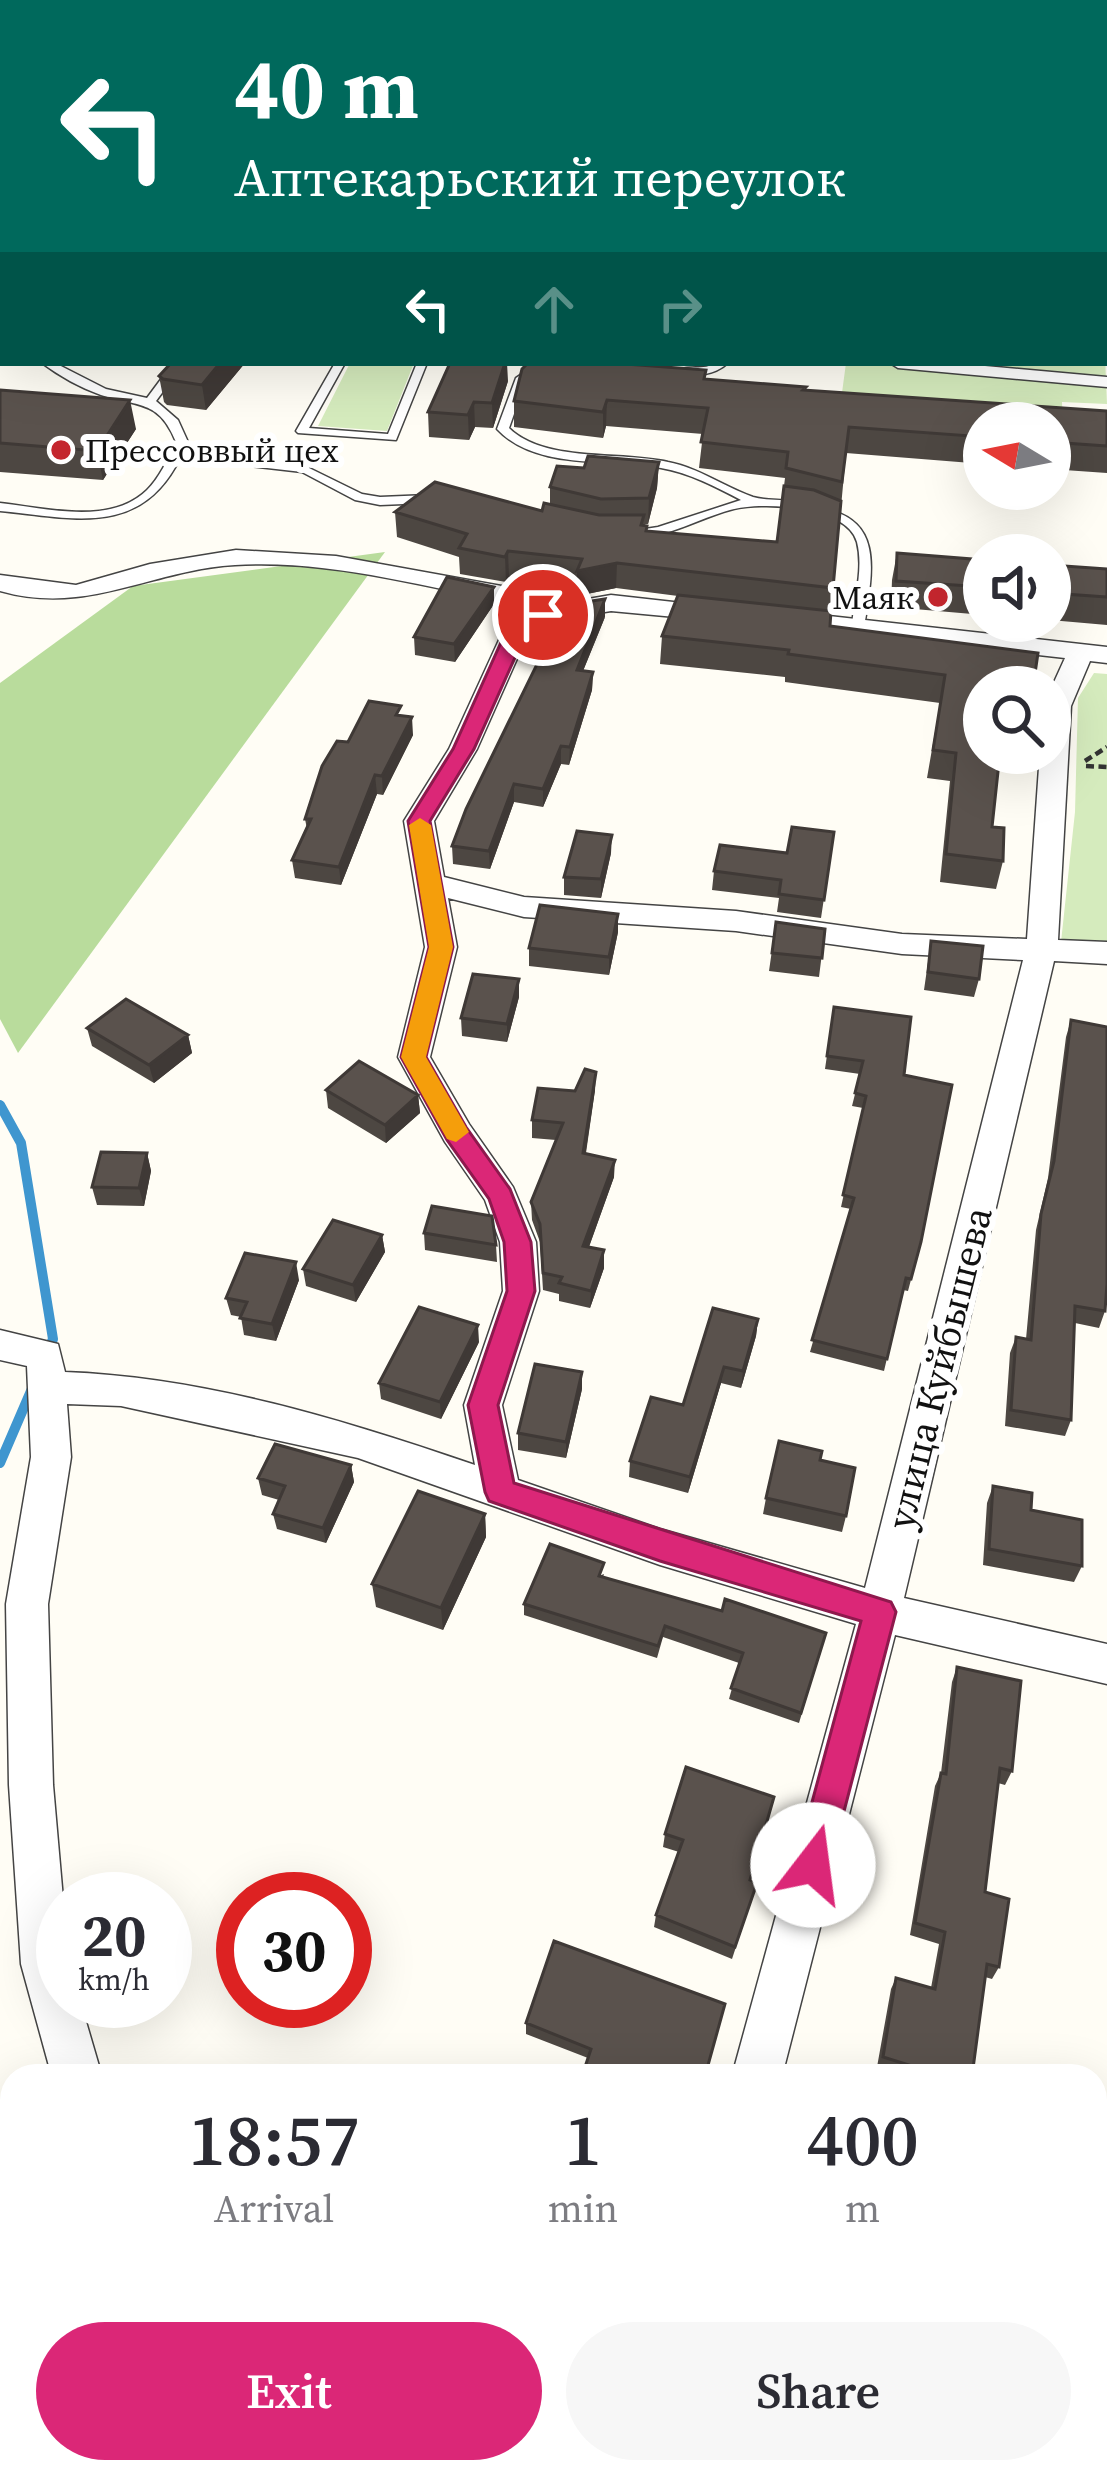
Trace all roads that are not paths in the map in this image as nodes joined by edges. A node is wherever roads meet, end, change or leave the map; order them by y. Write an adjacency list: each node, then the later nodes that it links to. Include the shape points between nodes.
1 (53, 366): 10 (lane, via 103,392)
2 (177, 366): 10 (lane)
3 (338, 366): 4 (lane, via 302,431 392,438)
4 (421, 366)
5 (716, 366): 8 (lane)
6 (931, 366): 9 (street)
7 (542, 368): 13 (lane, via 520,378 502,429 508,437 540,449 670,465)
8 (670, 372)
9 (1107, 382)
10 (150, 402): 11 (lane, via 182,433)
11 (177, 454): 12 (lane, via 305,469 380,501); 14 (lane, via 151,495 109,516)
12 (450, 495)
13 (754, 502): 15 (lane, via 656,533); 18 (lane, via 810,507 861,533)
14 (0, 506)
15 (616, 534)
16 (0, 583): 17 (street, via 76,593 150,571 277,559 518,597)
17 (543, 615): 18 (street, via 610,602); 20 (street, via 517,629 464,749 419,821)
18 (858, 626): 19 (street)
19 (1093, 654): 21 (street, улица Куйбышева, via 1057,706)
20 (429, 883): 21 (street, via 524,908 736,921 902,944); 25 (street, via 441,947 414,1057 501,1196 518,1242 521,1291 483,1405)
21 (1042, 948): 22 (street); 26 (street, улица Куйбышева)
22 (1107, 953)
23 (0, 1346): 24 (street)
24 (46, 1376): 25 (street, via 358,1441); 28 (street, via 51,1457 27,1604 31,1785 46,1964)
25 (500, 1492): 26 (street)
26 (880, 1612): 27 (street); 29 (street, улица Куйбышева)
27 (1107, 1664)
28 (73, 2064)
29 (760, 2064)

